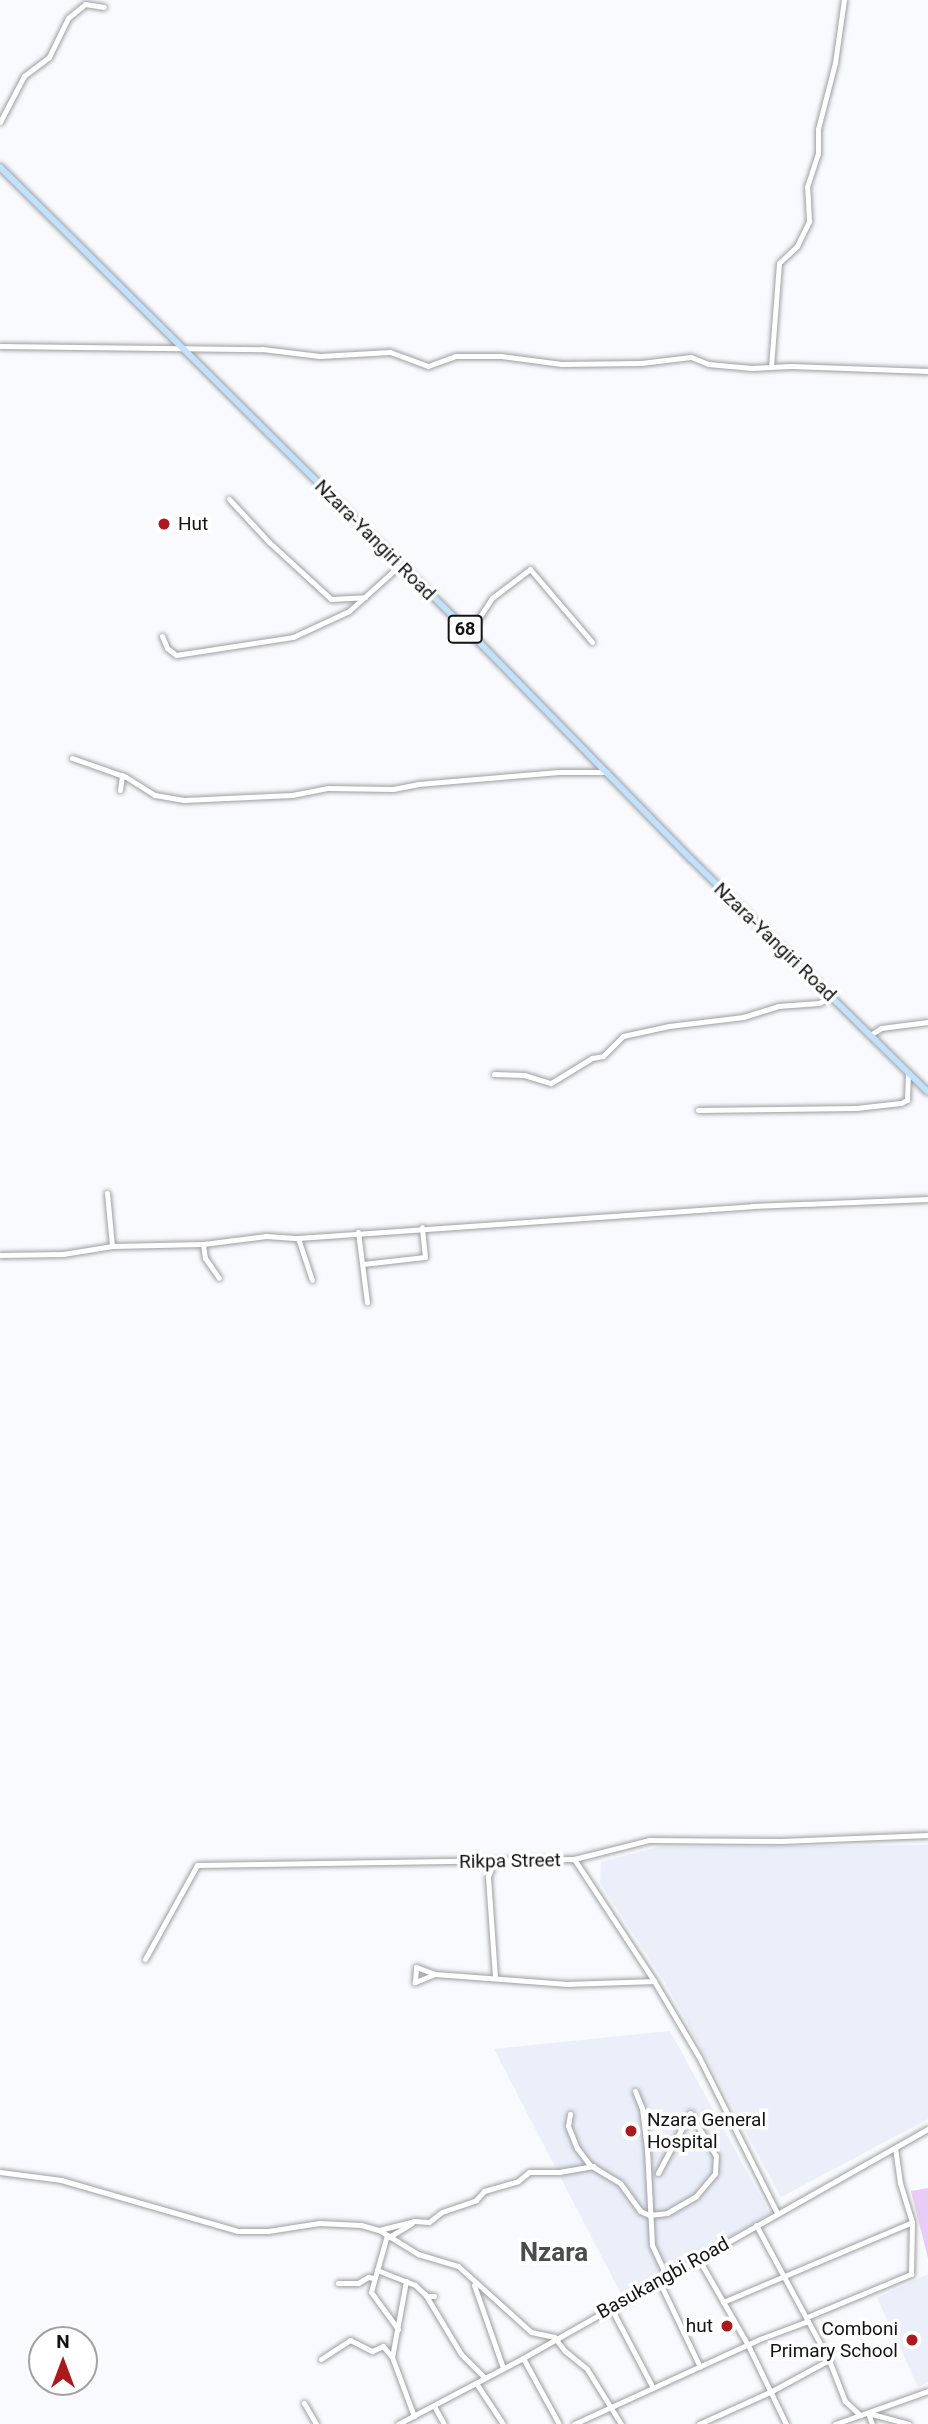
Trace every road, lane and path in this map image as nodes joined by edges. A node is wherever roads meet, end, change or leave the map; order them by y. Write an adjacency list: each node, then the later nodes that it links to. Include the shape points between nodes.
1 (844, 0): 7 (street, via 835,63 818,129 818,154 807,187 809,221 797,246 779,263)
2 (104, 7): 3 (street, via 85,4 68,18 48,57 24,76)
3 (0, 122)
4 (0, 167): 6 (main road, Nzara-Yangiri Road / 68)
5 (0, 346): 6 (street)
6 (182, 347): 7 (street, via 320,356 390,352 428,366 455,356 501,356 561,364 691,357 708,364); 10 (main road, Nzara-Yangiri Road / 68)
7 (771, 367): 8 (street)
8 (928, 371)
9 (229, 499): 11 (street, via 331,599)
10 (401, 565): 11 (street); 12 (main road, Nzara-Yangiri Road / 68)
11 (365, 597): 13 (street, via 314,629 258,645 176,655)
12 (469, 633): 14 (street, via 492,598 530,569); 16 (main road, Nzara-Yangiri Road / 68)
13 (162, 636)
14 (592, 642)
15 (72, 758): 17 (street)
16 (607, 772): 17 (street, via 184,800 155,794); 19 (main road, Nzara-Yangiri Road / 68)
17 (122, 775): 18 (street)
18 (120, 790)
19 (832, 996): 21 (main road, Nzara-Yangiri Road / 68); 23 (street, via 819,1003 778,1006 743,1017 623,1037 603,1056 551,1083 524,1075)
20 (928, 1022): 21 (street, via 881,1028)
21 (870, 1035): 22 (main road, Nzara-Yangiri Road / 68)
22 (908, 1072): 24 (main road, Nzara-Yangiri Road / 68); 25 (street, via 907,1100 901,1103)
23 (494, 1074)
24 (928, 1092)
25 (698, 1110)
26 (107, 1193): 32 (street)
27 (928, 1199): 28 (street)
28 (422, 1227): 29 (street); 34 (street, via 425,1257)
29 (358, 1232): 30 (street); 34 (street)
30 (298, 1238): 31 (street, via 266,1236); 36 (street)
31 (203, 1244): 32 (street); 35 (street, via 205,1258)
32 (112, 1247): 33 (street, via 63,1255)
33 (0, 1255)
34 (363, 1264): 37 (street)
35 (219, 1278)
36 (312, 1280)
37 (368, 1302)
38 (928, 1835): 39 (street, Rikpa Street, via 649,1840)
39 (574, 1859): 40 (street, Rikpa Street); 44 (street)
40 (494, 1861): 41 (street, Rikpa Street, via 197,1864); 43 (street, via 488,1877)
41 (145, 1959)
42 (435, 1974): 43 (street)
43 (495, 1979): 44 (street, via 568,1984)
44 (654, 1981): 52 (street, via 699,2057)
45 (635, 2091): 53 (street, via 644,2122)
46 (570, 2114): 49 (street, via 568,2126 577,2148)
47 (928, 2129): 48 (street, Basukangbi Road)
48 (895, 2149): 52 (street, Basukangbi Road); 55 (street)
49 (593, 2166): 53 (street, via 620,2183 640,2211); 54 (street, via 529,2172 429,2222)
50 (0, 2172): 57 (street, via 65,2181 238,2231 319,2223)
51 (658, 2173): 53 (street, via 690,2113 716,2156 715,2172 696,2196 667,2213)
52 (777, 2213): 56 (street, Basukangbi Road)
53 (649, 2215): 61 (street, via 652,2245)
54 (414, 2221): 57 (street); 58 (street)
55 (912, 2222): 62 (street); 72 (street, via 911,2274)
56 (756, 2225): 59 (street, Basukangbi Road); 62 (street)
57 (379, 2230): 58 (street)
58 (388, 2236): 60 (street); 67 (street, via 418,2254 458,2266)
59 (698, 2258): 61 (street, Basukangbi Road); 70 (street)
60 (377, 2270): 63 (street); 64 (street)
61 (667, 2277): 65 (street, Basukangbi Road)
62 (783, 2277): 70 (street); 72 (street)
63 (374, 2278): 66 (street); 73 (street, via 371,2292)
64 (406, 2281): 68 (street); 73 (street)
65 (659, 2281): 71 (street, Basukangbi Road); 80 (street)
66 (338, 2283)
67 (473, 2283): 74 (street, via 531,2332); 81 (street)
68 (425, 2294): 69 (street); 82 (street, via 461,2354)
69 (434, 2296)
70 (723, 2302): 75 (street)
71 (611, 2308): 74 (street, Basukangbi Road); 84 (street)
72 (808, 2319): 75 (street); 79 (street)
73 (398, 2329): 76 (street)
74 (554, 2337): 77 (street, Basukangbi Road); 89 (street, via 587,2369)
75 (748, 2345): 80 (street); 86 (street)
76 (392, 2357): 78 (street, via 383,2346 372,2351 350,2340); 92 (street)
77 (523, 2358): 81 (street, Basukangbi Road); 97 (street)
78 (321, 2359)
79 (828, 2360): 86 (street); 91 (street, via 845,2401)
80 (700, 2367): 84 (street)
81 (503, 2368): 82 (street, Basukangbi Road)
82 (485, 2378): 83 (street, Basukangbi Road)
83 (476, 2383): 88 (street, Basukangbi Road); 96 (street)
84 (653, 2388): 89 (street)
85 (928, 2391): 90 (street)
86 (770, 2392): 100 (street); 101 (street)
87 (304, 2403): 93 (street)
88 (434, 2406): 92 (street, Basukangbi Road); 95 (street)
89 (611, 2407): 98 (street); 99 (street)
90 (868, 2413): 91 (street); 103 (street); 104 (street)
91 (860, 2415): 102 (street)
92 (414, 2416): 94 (street, Basukangbi Road)
93 (316, 2424)
94 (398, 2424)
95 (444, 2424)
96 (503, 2424)
97 (559, 2424)
98 (574, 2424)
99 (621, 2424)
100 (699, 2424)
101 (786, 2424)
102 (835, 2424)
103 (872, 2424)
104 (909, 2424)

